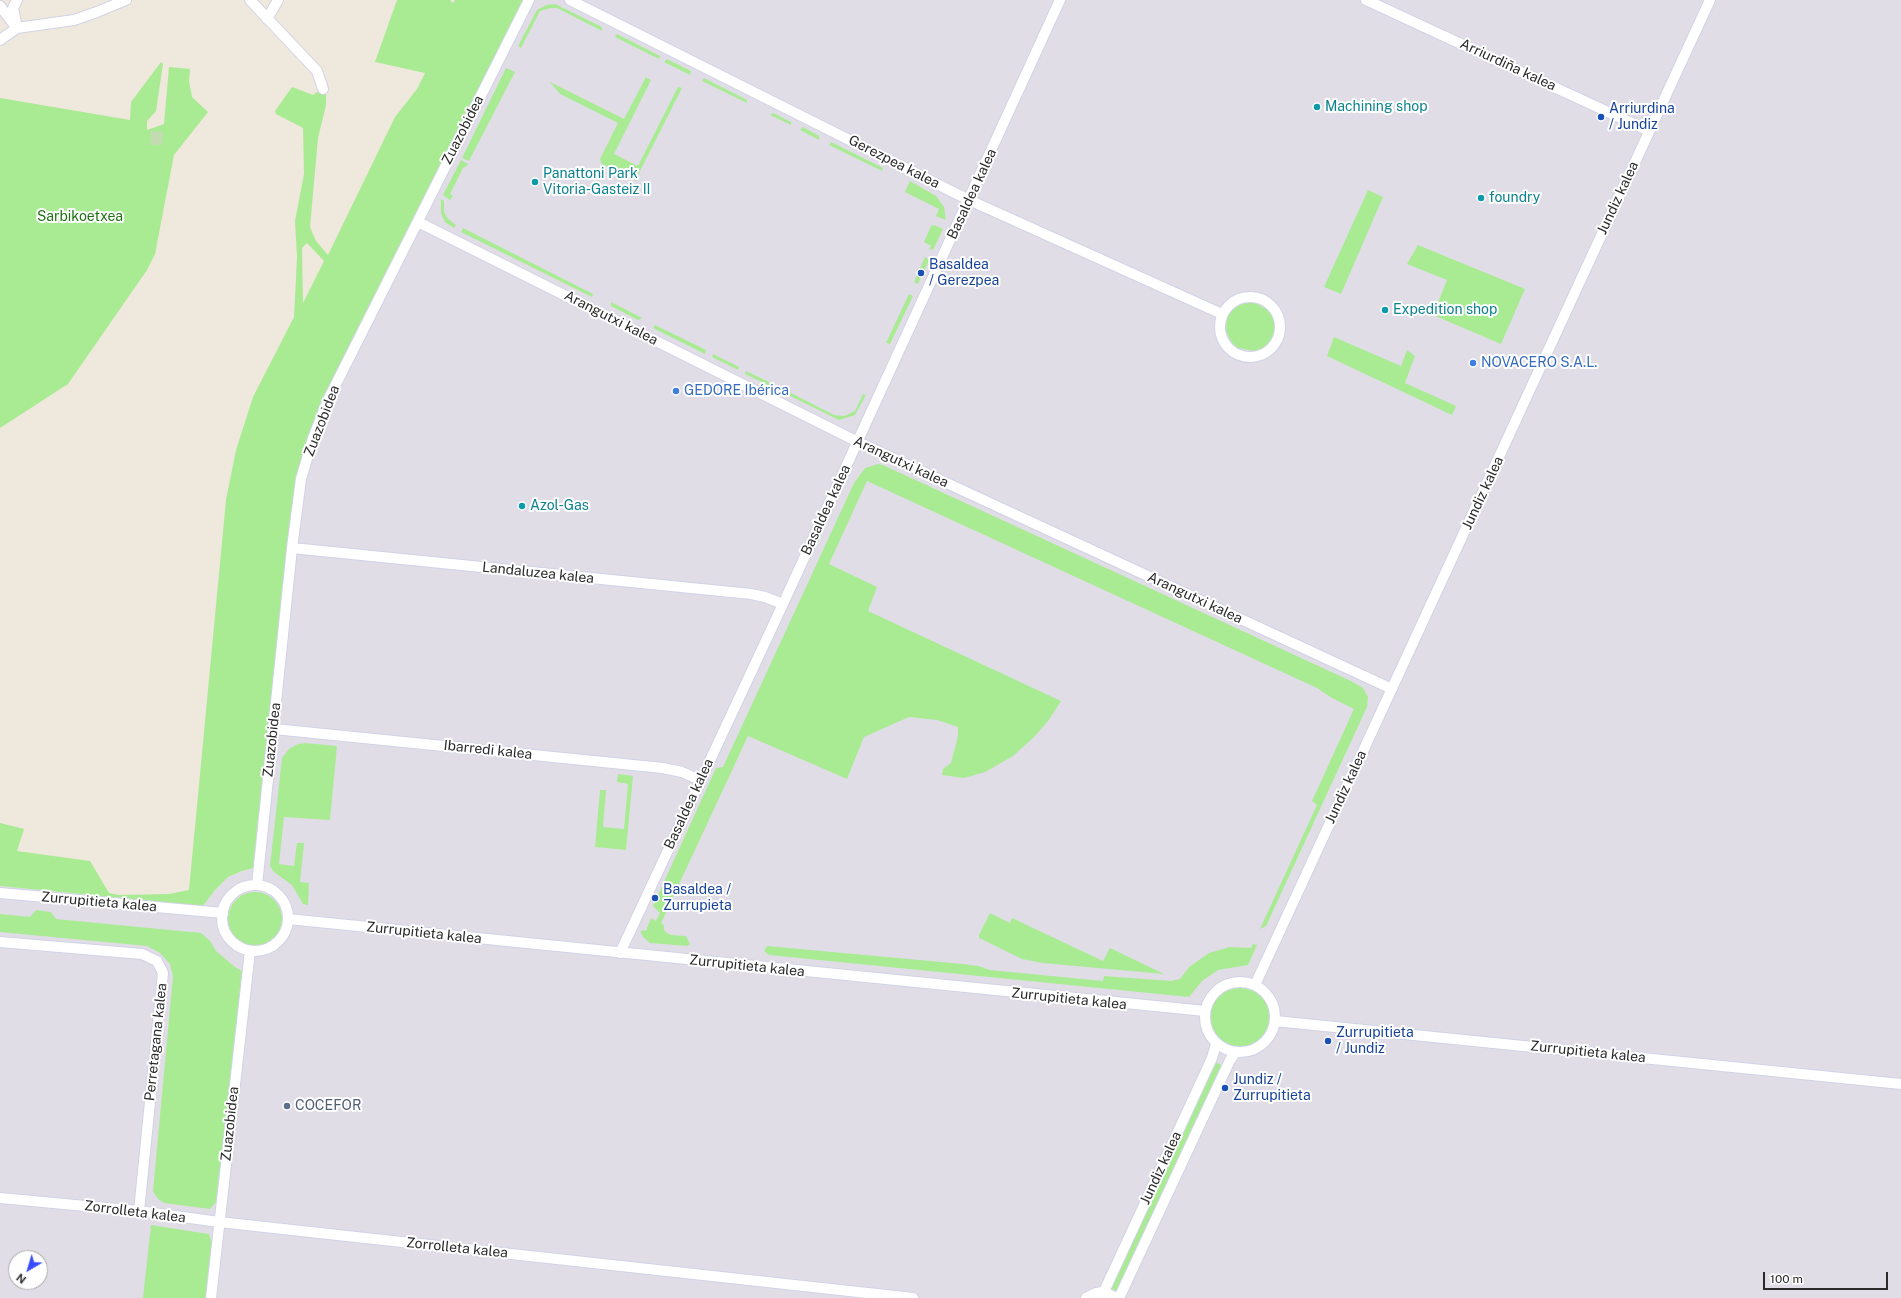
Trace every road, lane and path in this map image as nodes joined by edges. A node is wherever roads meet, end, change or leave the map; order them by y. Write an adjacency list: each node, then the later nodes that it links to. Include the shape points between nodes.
1 (17, 0): 12 (street, via 13,8)
2 (126, 0): 12 (street, via 74,20)
3 (250, 0): 11 (street)
4 (278, 0): 11 (street)
5 (529, 0): 17 (street, Zuazobidea)
6 (570, 0): 16 (street, Gerezpea kalea)
7 (1060, 0): 16 (street, Basaldea kalea)
8 (1366, 0): 15 (street, Arriurdiña kalea)
9 (1710, 0): 15 (street, Jundiz kalea)
10 (0, 6): 12 (street)
11 (267, 19): 14 (street, via 317,71)
12 (17, 28): 13 (street)
13 (0, 40)
14 (323, 89)
15 (1649, 131): 22 (street, Jundiz kalea)
16 (969, 200): 18 (street, Gerezpea kalea); 19 (street, Basaldea kalea)
17 (418, 222): 19 (street, Arangutxi kalea); 20 (street, Zuazobidea, via 328,400 312,438 301,479)
18 (1222, 314): 18 (street, via 1219,325 1226,346 1245,358 1267,353 1280,335 1281,324 1277,313 1270,304 1260,298 1249,296 1238,299)
19 (858, 442): 21 (street, Basaldea kalea); 22 (street, Arangutxi kalea)
20 (292, 548): 21 (street, Landaluzea kalea, via 751,594); 23 (street, Zuazobidea)
21 (783, 604): 24 (street, Basaldea kalea)
22 (1392, 689): 32 (street, Jundiz kalea)
23 (274, 729): 24 (street, Ibarredi kalea, via 663,768 682,772); 25 (street, Zuazobidea)
24 (700, 780): 31 (street, Basaldea kalea)
25 (257, 885): 27 (street, via 234,893 229,898); 28 (street, via 266,887 280,896 288,911)
26 (0, 892): 27 (street, Zurrupitieta kalea)
27 (223, 914): 30 (street, via 226,933 232,941)
28 (288, 919): 30 (street, via 284,934 276,944 266,950); 31 (street, Zurrupitieta kalea)
29 (0, 942): 39 (street, Perretagana kalea, via 142,954 157,962 163,973)
30 (250, 951): 40 (street, Zuazobidea)
31 (620, 953): 33 (street, Zurrupitieta kalea)
32 (1255, 985): 33 (street, via 1239,982 1223,986 1211,996); 34 (street, via 1273,1004)
33 (1205, 1011): 35 (street, via 1206,1029)
34 (1275, 1021): 36 (street, via 1270,1036 1258,1048); 37 (street, Zurrupitieta kalea)
35 (1216, 1044): 36 (street); 41 (street, Jundiz kalea, via 1210,1063)
36 (1235, 1053): 45 (street, Jundiz kalea)
37 (1901, 1084)
38 (0, 1198): 39 (street, Zorrolleta kalea)
39 (139, 1211): 40 (street, Zorrolleta kalea)
40 (219, 1222): 42 (street, Zuazobidea); 43 (street, Zorrolleta kalea)
41 (1102, 1295): 44 (street, via 1096,1293); 45 (street, Jundiz kalea)
42 (211, 1298)
43 (914, 1298)
44 (1086, 1298)
45 (1118, 1298)

